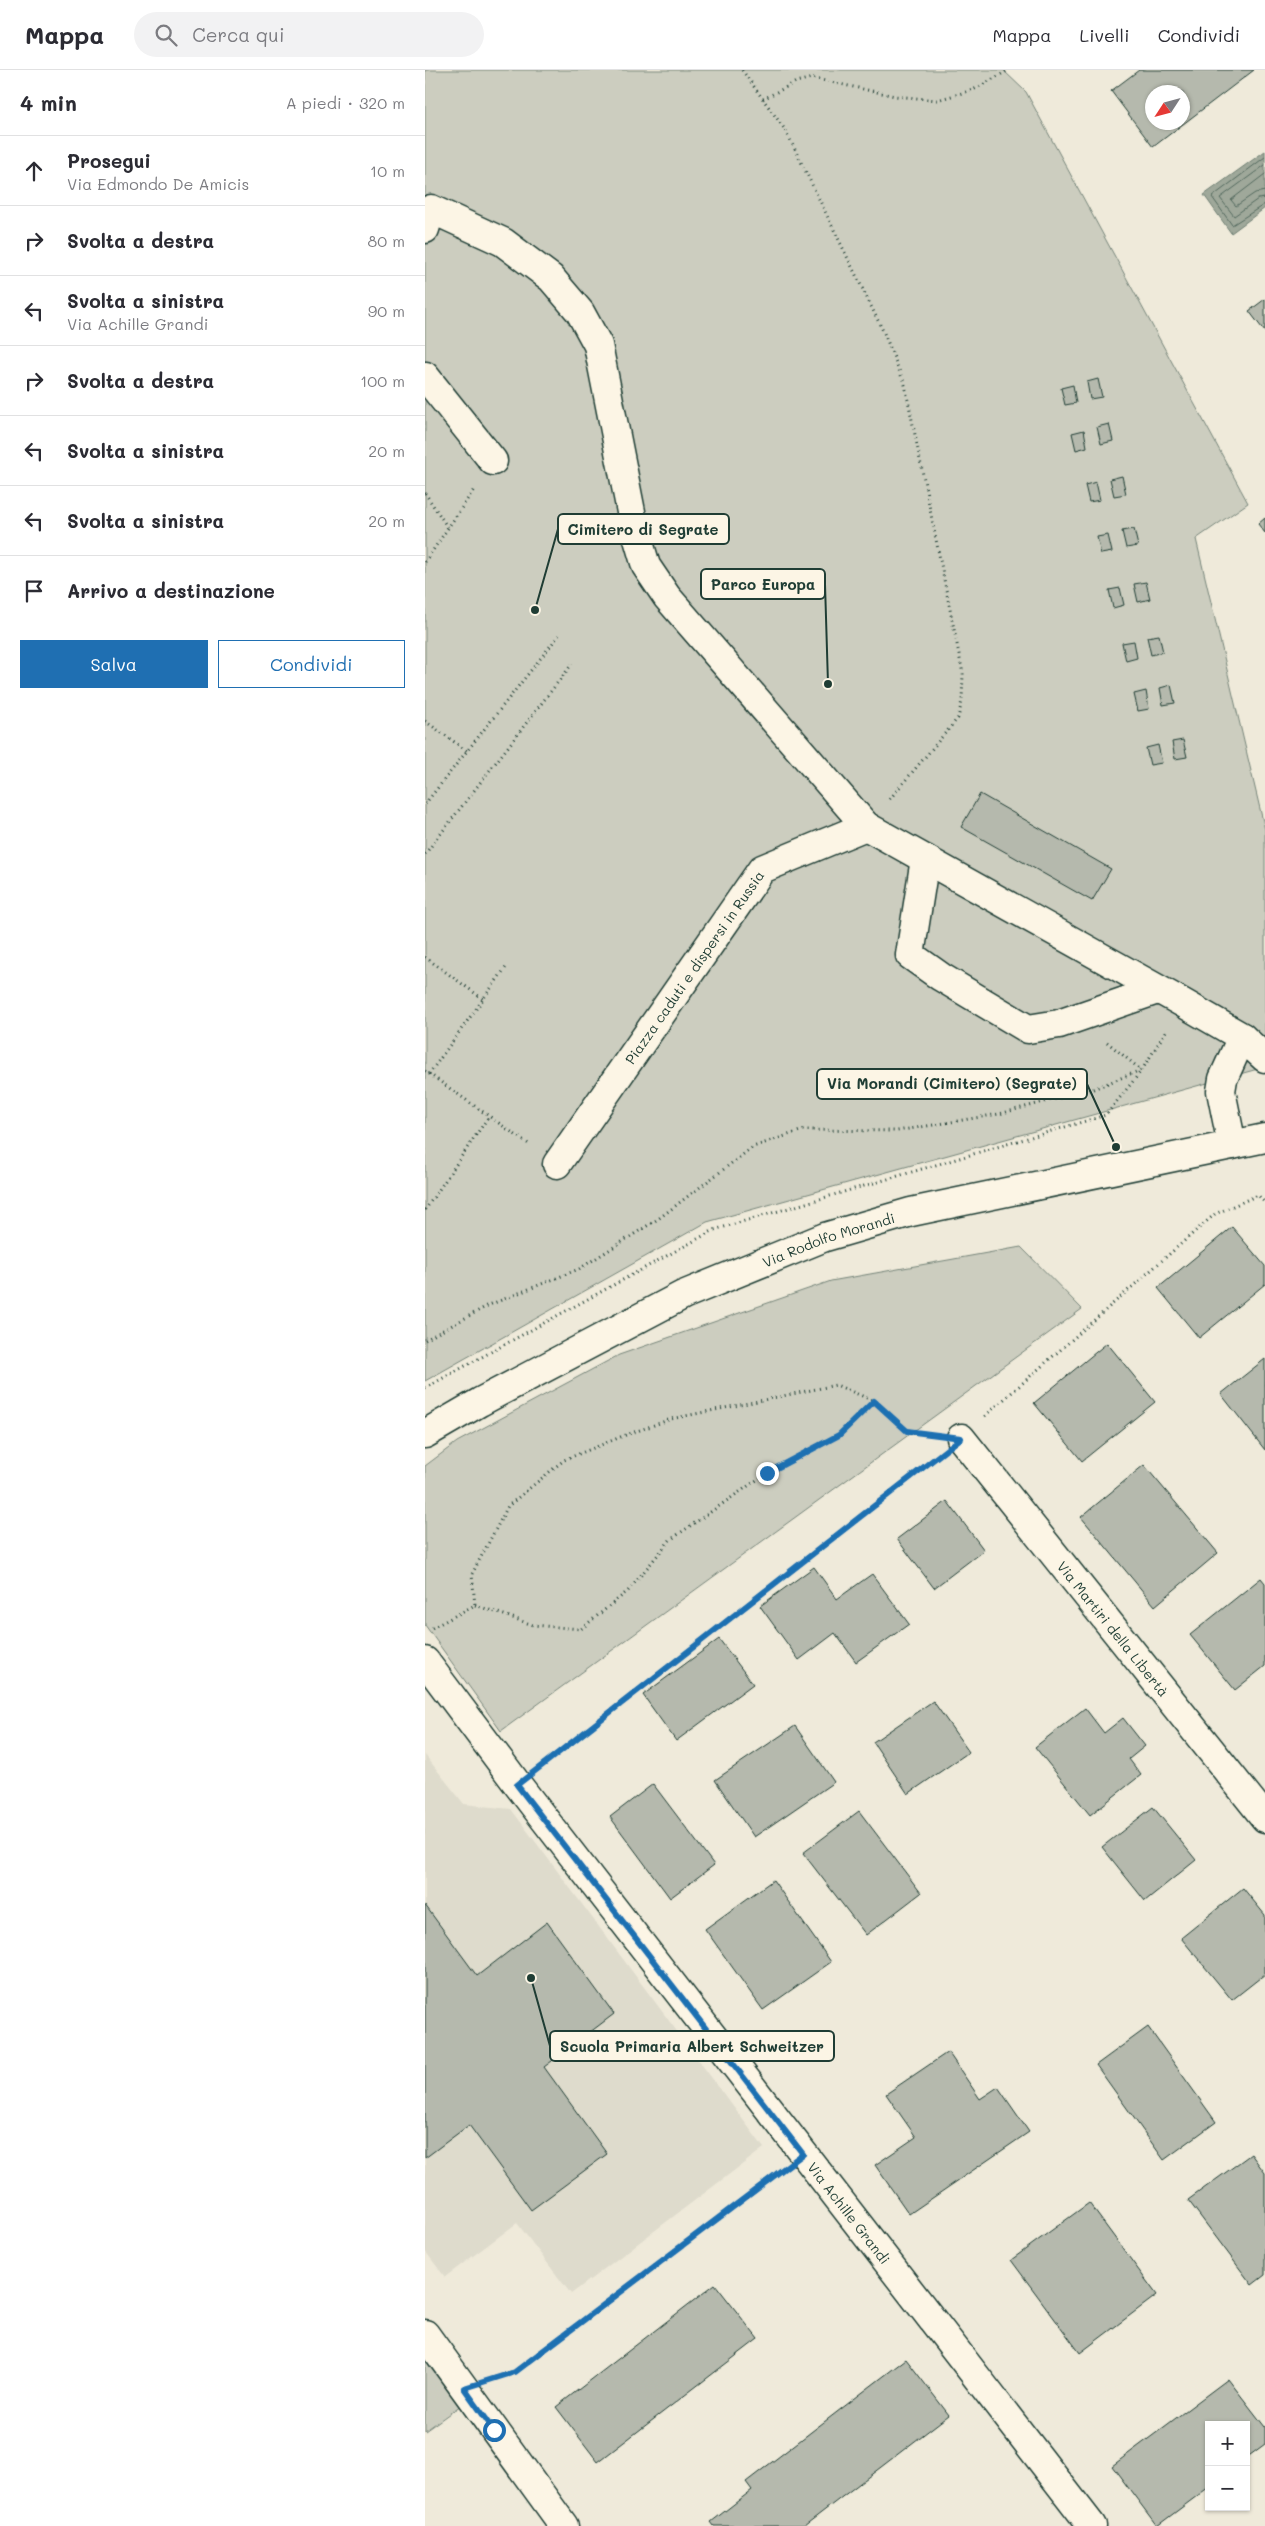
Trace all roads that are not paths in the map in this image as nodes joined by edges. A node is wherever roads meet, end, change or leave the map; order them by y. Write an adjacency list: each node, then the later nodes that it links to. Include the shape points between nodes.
1 (425, 229): 4 (street, via 431,209 503,242 551,278 580,312 599,345 633,522 646,566 667,597)
2 (425, 376): 3 (street)
3 (493, 461)
4 (867, 826): 5 (street); 11 (street, Piazza caduti e dispersi in Russia, via 762,869)
5 (925, 859): 6 (street); 6 (street, via 910,955 1027,1029 1059,1024)
6 (1157, 990): 7 (street)
7 (1242, 1037): 8 (street); 10 (street, via 1221,1091)
8 (1265, 1058)
9 (1265, 1138): 10 (street, Via Rodolfo Morandi)
10 (1232, 1145): 12 (street, Via Rodolfo Morandi, via 911,1212 825,1237 683,1295)
11 (557, 1164)
12 (425, 1434)
13 (961, 1438): 15 (street, Via Martiri della Libertà)
14 (425, 1661): 18 (street, Via Achille Grandi, via 517,1785)
15 (1265, 1818)
16 (425, 2334): 17 (street)
17 (564, 2526)
18 (1092, 2526)

